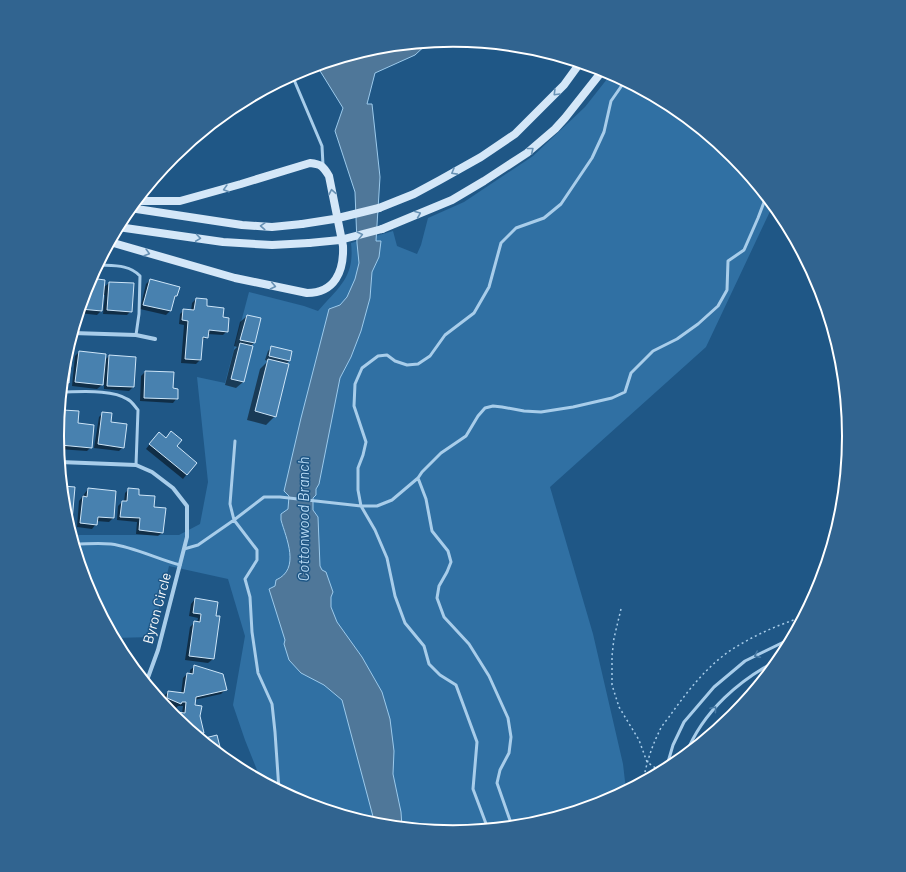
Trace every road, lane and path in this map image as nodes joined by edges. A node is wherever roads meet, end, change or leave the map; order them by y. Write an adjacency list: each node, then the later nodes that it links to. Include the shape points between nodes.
1 (577, 68): 8 (main road, one-way to 8, bridge, via 564,85 515,134 440,180 379,208 334,219 272,227)
2 (598, 76): 9 (main road, one-way to 2, bridge, via 223,242 272,245 340,240 382,229 452,200 527,153 555,129)
3 (295, 81): 5 (lane, via 322,146)
4 (622, 86): 20 (lane, via 611,101 604,132 592,158 561,204 544,218 516,228 501,243 489,287 474,313 445,335 430,356 418,364 395,362 387,355 378,356 362,368 355,384 354,406 366,442 358,468)
5 (323, 166): 6 (main road, one-way to 6, via 310,163 180,201); 10 (main road, one-way to 5, via 235,278 308,293 324,291 330,287 341,268 343,246 329,176)
6 (143, 201)
7 (764, 202): 19 (lane, via 744,250 728,261 727,290 718,306 677,339 653,351 631,373 625,392 612,398 541,412 502,406 485,408 466,436 441,453)
8 (137, 209)
9 (124, 229)
10 (115, 243)
11 (103, 266): 13 (lane, via 126,267 140,276)
12 (78, 332): 13 (street)
13 (136, 335): 14 (street)
14 (154, 339)
15 (66, 392): 18 (lane, via 117,394 128,399 138,410)
16 (235, 441): 21 (lane, via 230,504)
17 (65, 462): 18 (street)
18 (136, 465): 23 (street, Byron Circle, via 152,472 174,488 187,506 187,537)
19 (418, 478): 20 (lane, via 392,500 377,506); 33 (lane, via 426,499 432,531 448,551 451,562 439,586 437,598 444,617 469,644 489,676 508,718 511,737 509,753 500,770 497,783)
20 (361, 506): 21 (lane, via 264,497); 34 (lane, via 387,558 395,596 405,623 424,646 429,664 456,685 477,742 473,789)
21 (234, 520): 23 (lane, via 198,545); 32 (lane, via 257,550 257,560 245,579 250,597 258,673 272,704)
22 (79, 544): 24 (lane, via 112,544)
23 (184, 549): 24 (street, Byron Circle)
24 (180, 565): 28 (street, Byron Circle, via 158,650)
25 (621, 609): 31 (path, via 614,638 612,685 619,707 640,740 647,762)
26 (782, 643): 30 (lane, one-way to 30, via 745,661 714,686 684,722)
27 (766, 668): 29 (lane, one-way to 27, via 722,699)
28 (148, 677)
29 (690, 745)
30 (669, 759)
31 (655, 768)
32 (278, 784)
33 (510, 821)
34 (486, 823)

